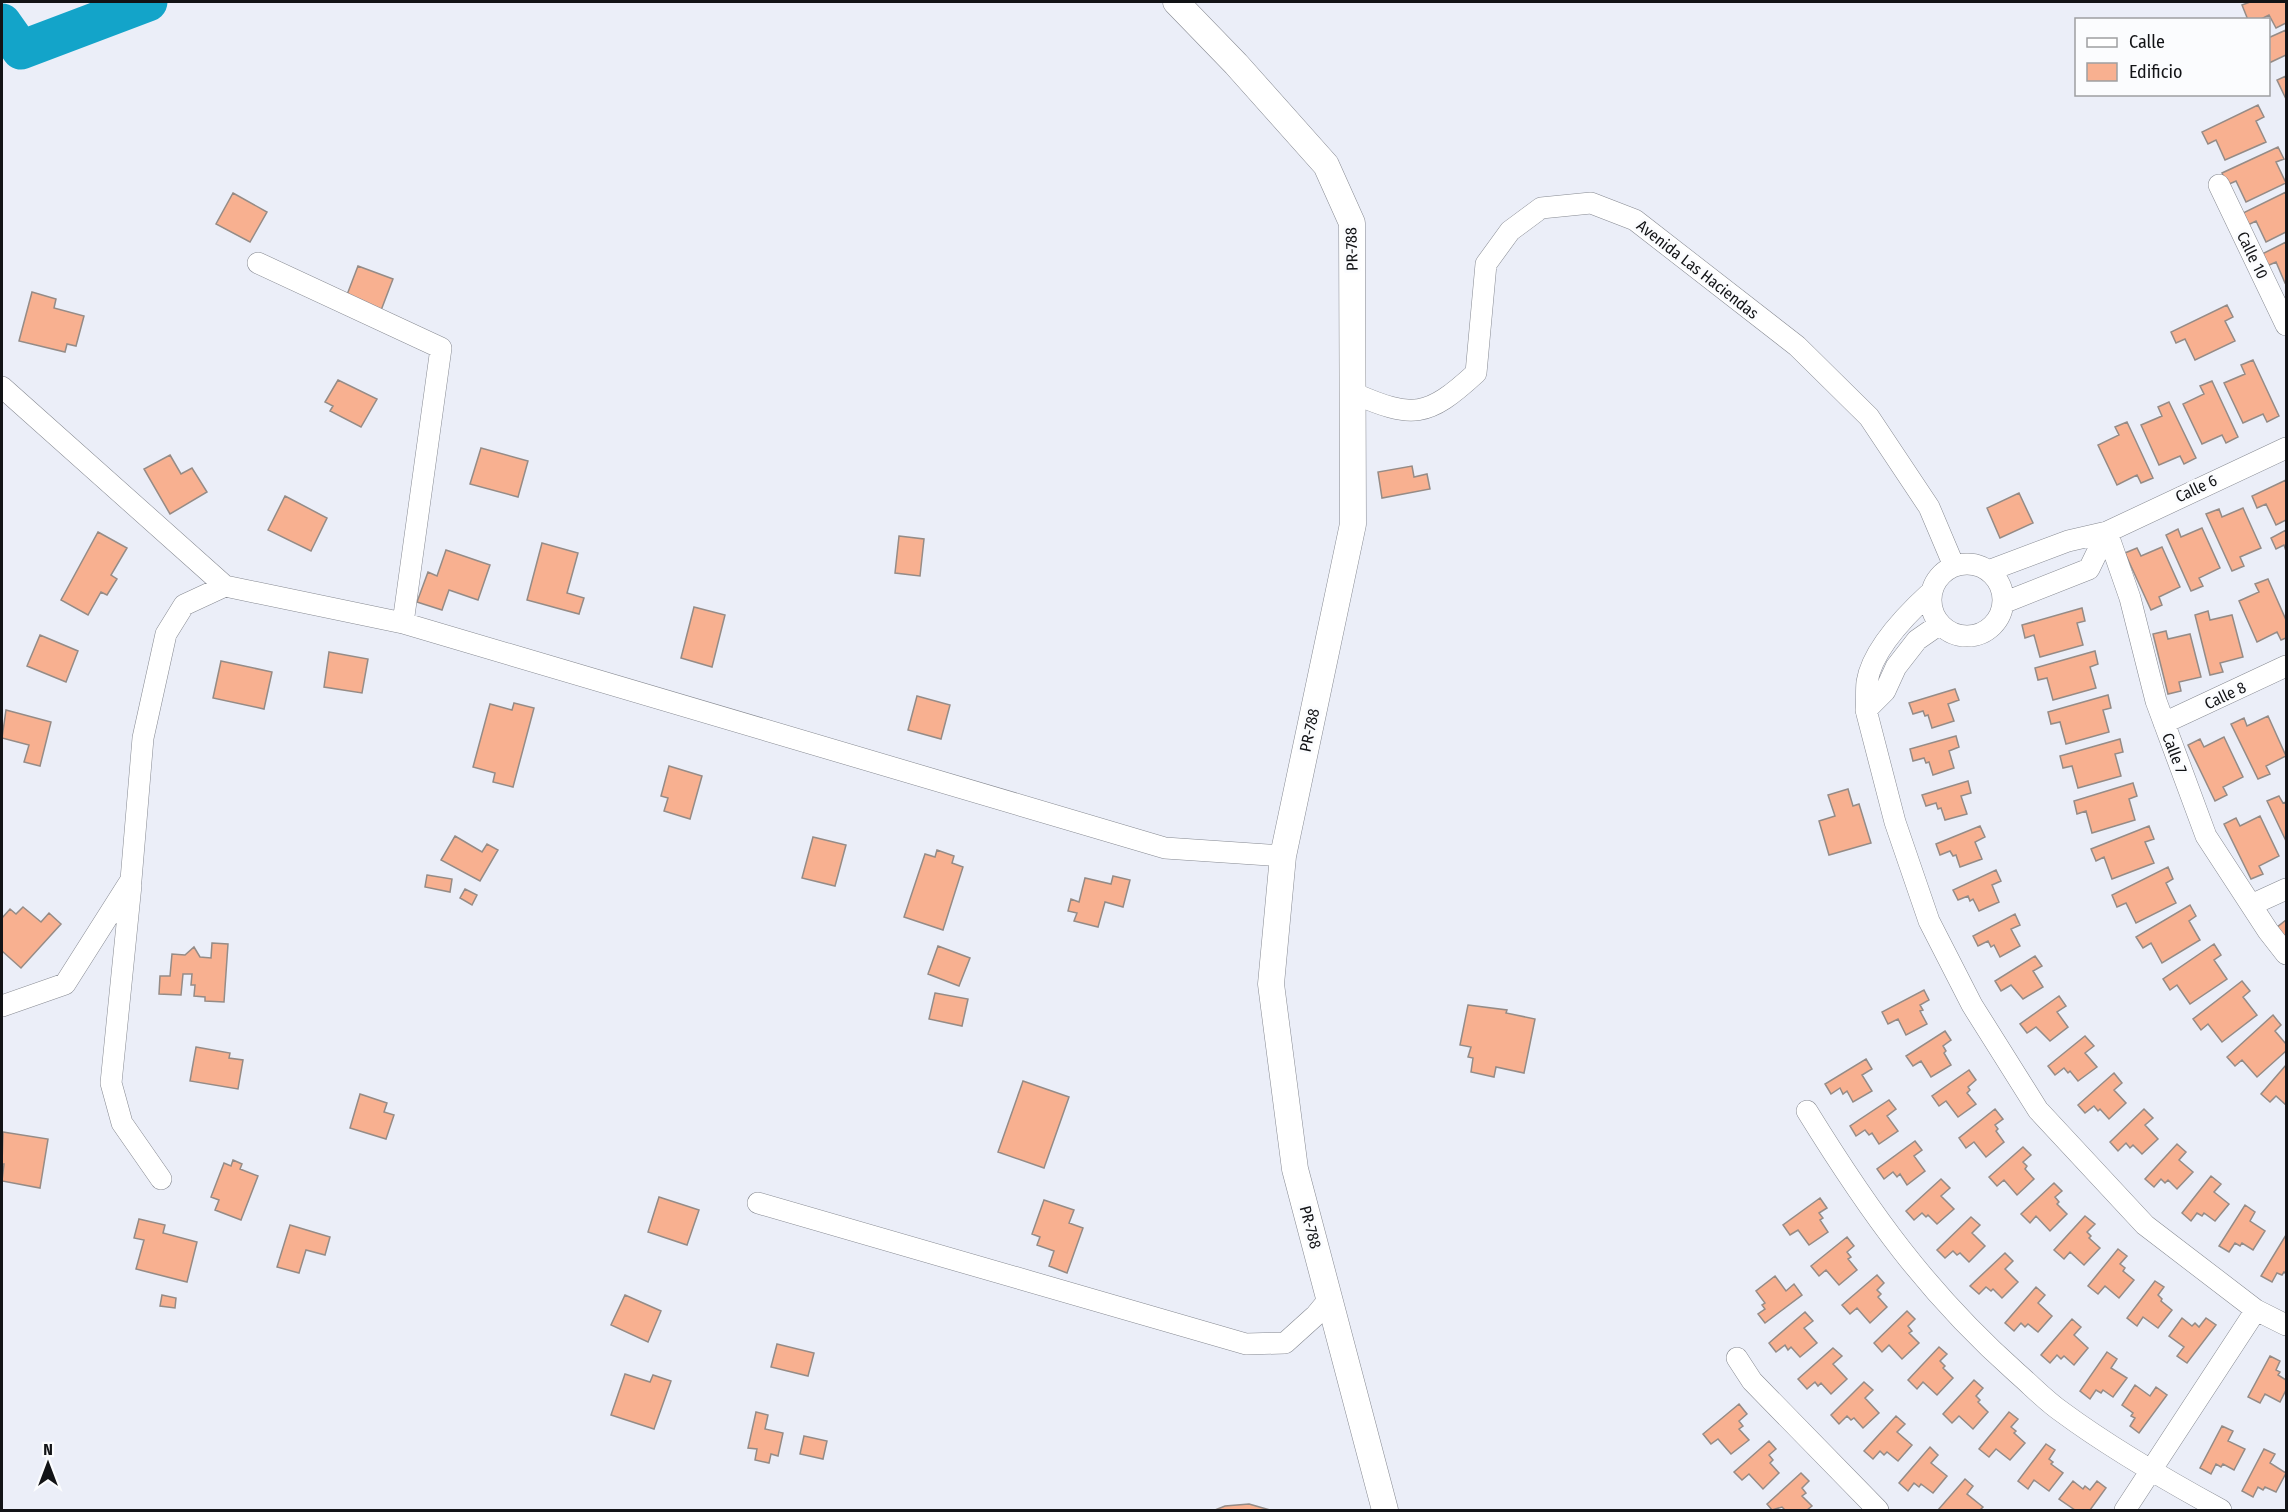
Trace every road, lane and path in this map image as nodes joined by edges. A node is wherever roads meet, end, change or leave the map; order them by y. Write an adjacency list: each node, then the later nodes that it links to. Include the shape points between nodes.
1 (1176, 2): 6 (street, PR-788 / PR-788, via 1326,165 1352,223)
2 (2219, 185): 4 (street, Calle 10)
3 (258, 263): 14 (street, via 441,348)
4 (2286, 325)
5 (2, 387): 11 (street)
6 (1353, 393): 9 (street, Avenida Las Haciendas, via 1389,409 1421,411 1447,400 1476,373 1486,264 1510,231 1541,208 1591,203 1635,220 1797,346 1869,417 1929,507); 19 (street, PR-788 / PR-788, via 1353,524)
7 (2286, 448): 8 (street, Calle 6)
8 (2107, 532): 10 (street, Calle 6, via 2068,541); 13 (street, via 2089,570); 18 (street, Calle 7, via 2130,598)
9 (1953, 566): 10 (street, via 1977,566); 12 (street)
10 (1988, 571): 13 (street, via 2002,591)
11 (225, 586): 14 (street); 20 (street, via 184,606 166,634 142,738)
12 (1931, 592): 15 (street, via 1933,615); 16 (street, via 1903,618)
13 (2003, 603): 15 (street, via 1994,625 1972,636 1960,636)
14 (403, 623): 19 (street, via 1165,848)
15 (1940, 624): 16 (street)
16 (1887, 661): 29 (street, via 1868,680 1866,710 1895,822 1929,921 1972,1005 2038,1110 2145,1225)
17 (2286, 666): 18 (street, Calle 8)
18 (2164, 723): 22 (street, Calle 7, via 2206,836)
19 (1283, 856): 28 (street, PR-788 / PR-788, via 1271,984 1295,1169)
20 (131, 880): 24 (street, via 65,984); 26 (street, via 111,1083 122,1123)
21 (2286, 889): 22 (street)
22 (2251, 906): 23 (street, Calle 7)
23 (2286, 954)
24 (2, 1006)
25 (1807, 1111): 32 (street, via 1858,1194 1914,1268 1977,1338 2060,1411)
26 (161, 1179)
27 (758, 1203): 28 (street, via 1246,1344 1285,1343)
28 (1329, 1298): 33 (street, PR-788 / PR-788)
29 (2256, 1310): 30 (street); 32 (street)
30 (2286, 1325)
31 (1737, 1358): 34 (street, via 1752,1381)
32 (2150, 1471): 35 (street); 36 (street)
33 (1385, 1510)
34 (1878, 1510)
35 (2124, 1510)
36 (2221, 1510)

